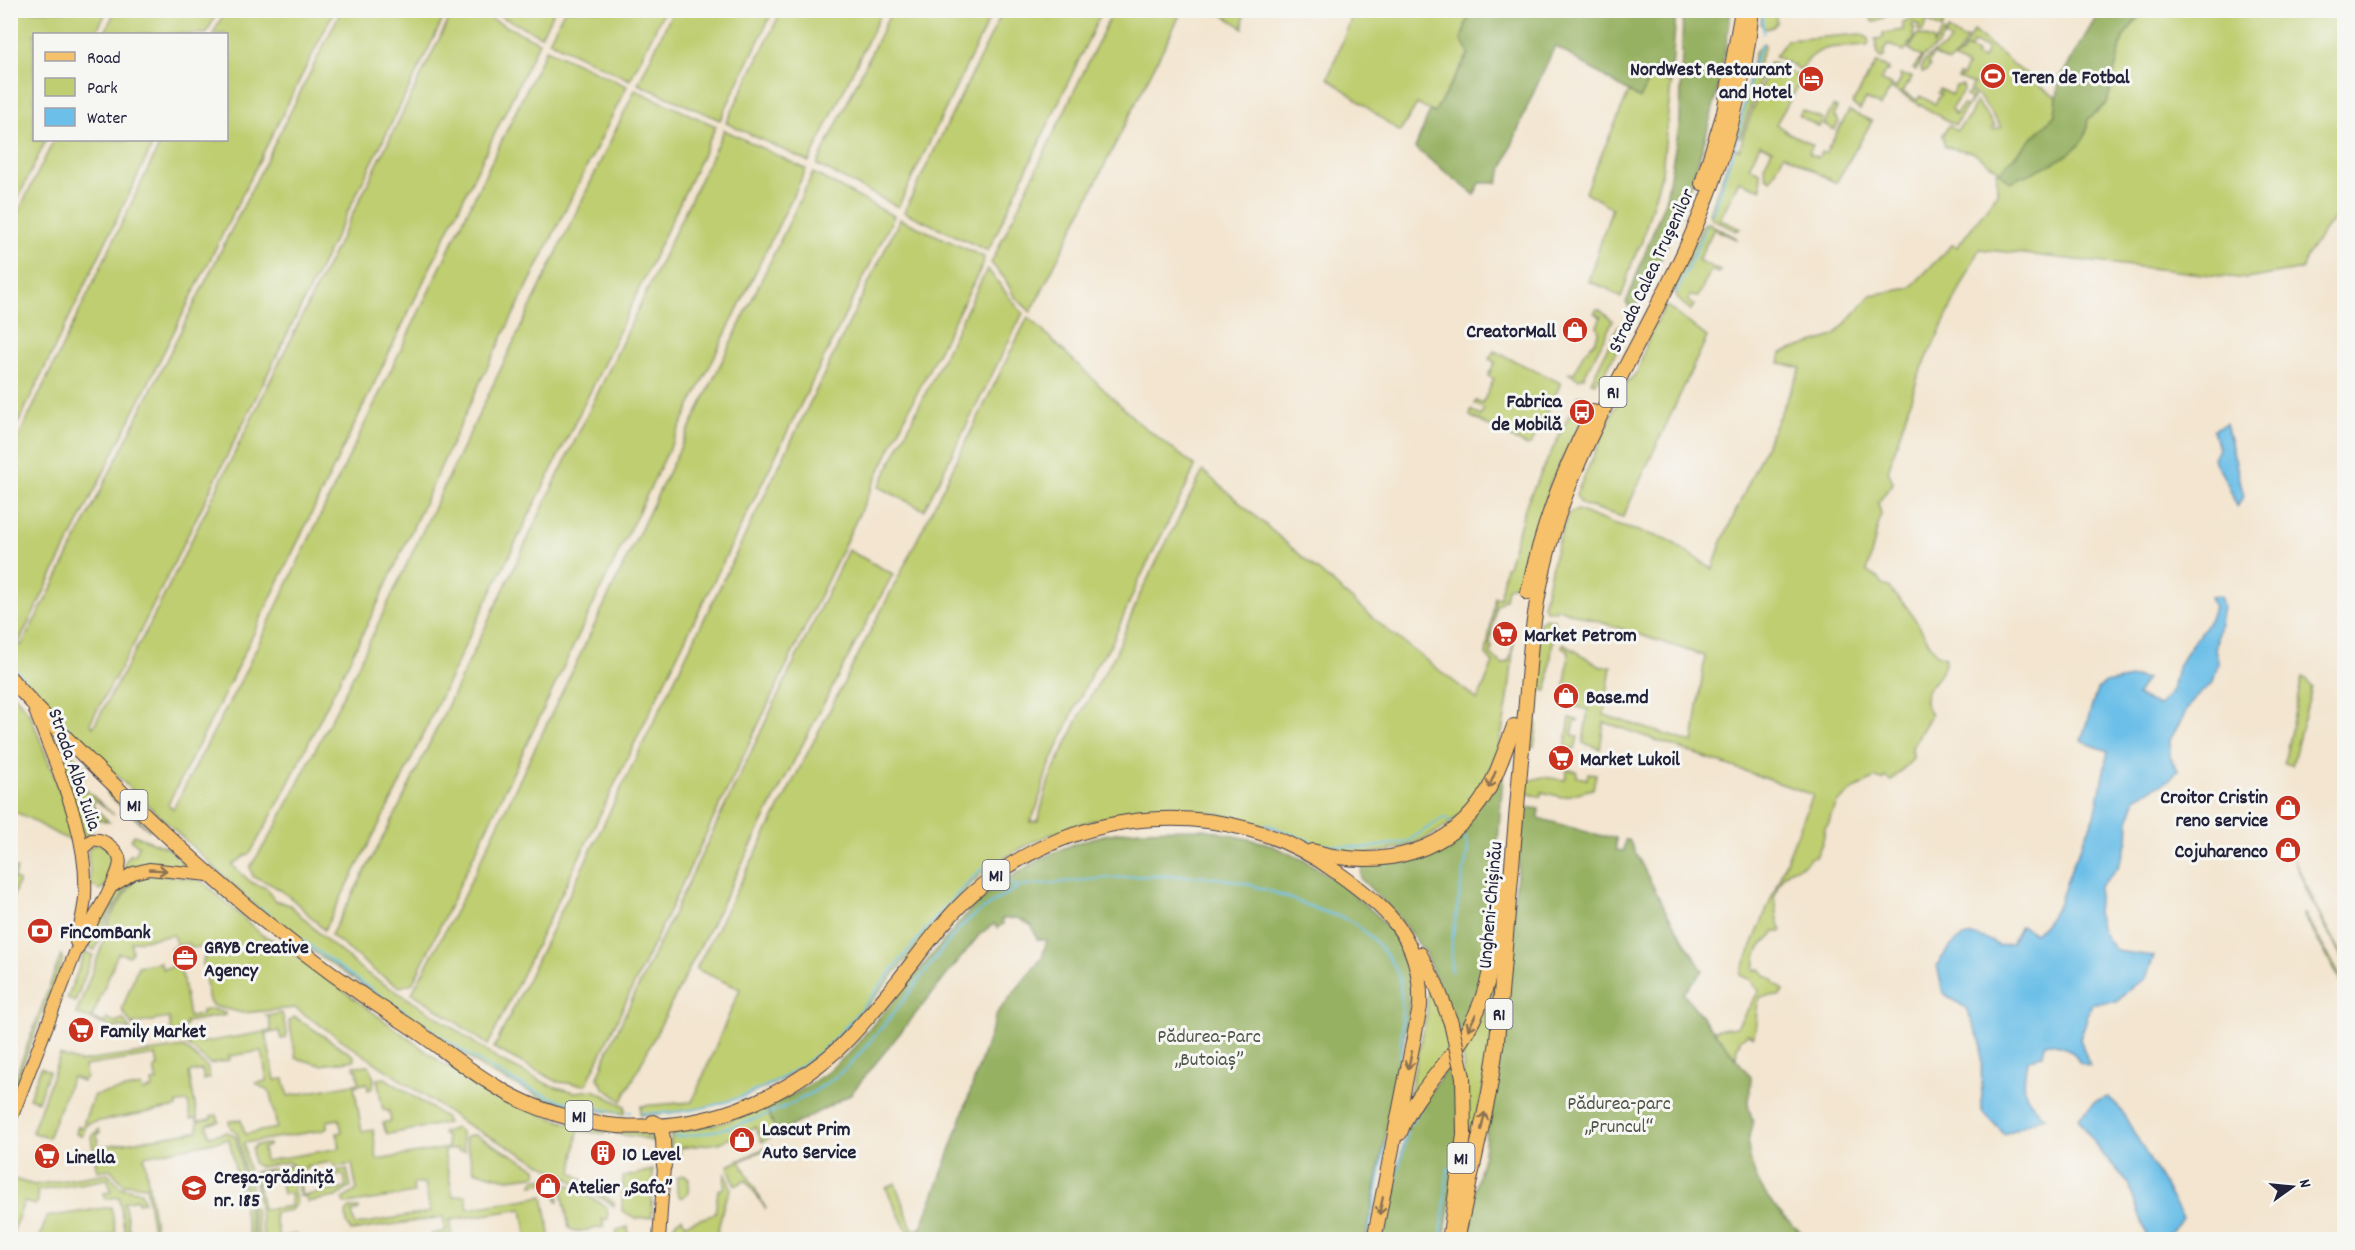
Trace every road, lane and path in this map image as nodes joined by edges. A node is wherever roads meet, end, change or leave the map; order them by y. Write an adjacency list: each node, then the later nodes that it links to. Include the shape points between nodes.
1 (1742, 10): 5 (highway, Strada Calea Trușenilor / R1, via 1724,112 1692,210 1654,294 1578,441 1543,531 1526,610)
2 (1752, 10): 6 (highway, Strada Calea Trușenilor / R1, via 1740,87 1702,211 1581,458 1553,531 1535,610)
3 (10, 678): 4 (highway, M1)
4 (33, 704): 8 (main road, Strada Alba Iulia, via 72,808); 9 (highway, M1, via 78,753)
5 (1514, 726): 6 (highway, Strada Calea Trușenilor / R1); 7 (highway, one-way to 7, via 1489,789 1463,822 1431,844 1406,855 1380,859 1329,856)
6 (1514, 784): 20 (highway, Ungheni-Chișinău / R1, one-way to 20, via 1488,982 1467,1033 1402,1127); 24 (highway, Ungheni-Chișinău / R1, one-way to 6, via 1497,1041)
7 (1300, 848): 12 (highway, M1, via 1359,888); 15 (highway, M1, via 1238,826 1164,818 1097,828 1035,850 999,872 967,899 853,1034 808,1072)
8 (82, 849): 10 (main road, Strada Alba Iulia); 11 (main road, via 96,839 118,852 121,863)
9 (209, 875): 11 (main road, one-way to 9, via 133,873 149,869); 14 (highway, M1, via 321,967)
10 (86, 881): 11 (main road, via 92,892); 13 (main road, Strada Alba Iulia)
11 (110, 890): 13 (main road, Strada Alba Iulia)
12 (1408, 941): 20 (highway, M1, one-way to 20, via 1418,969 1420,1006); 23 (highway, M1, bridge, via 1428,968 1451,1023 1463,1077 1464,1135)
13 (75, 953): 17 (main road, Strada Alba Iulia)
14 (468, 1066): 15 (highway, M1, via 541,1101 608,1118 687,1116); 16 (highway, M1, via 496,1087); 18 (highway, M1, via 519,1096 562,1112 606,1121 651,1122)
15 (771, 1095): 18 (highway, M1); 19 (highway, M1, via 745,1111 673,1129)
16 (537, 1107): 18 (highway, M1, via 601,1124); 19 (highway, M1, via 560,1118 599,1127 646,1130 657,1141)
17 (10, 1121)
18 (661, 1127): 19 (highway)
19 (660, 1165): 21 (main road)
20 (1387, 1173): 22 (highway, M1, one-way to 22)
21 (659, 1239)
22 (1374, 1239)
23 (1450, 1239)
24 (1457, 1239)

